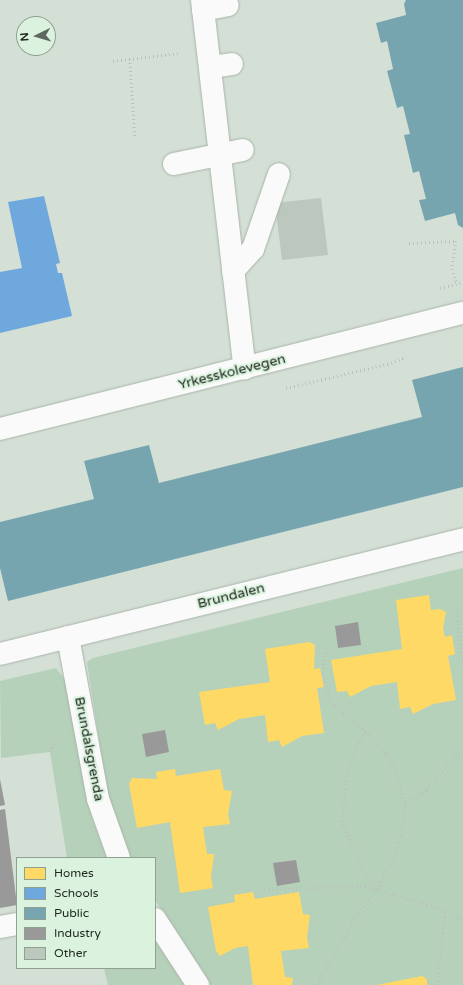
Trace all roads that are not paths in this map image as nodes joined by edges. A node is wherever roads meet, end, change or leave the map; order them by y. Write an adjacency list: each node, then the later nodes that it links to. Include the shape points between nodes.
1 (203, 5): 2 (street); 3 (street)
2 (228, 5)
3 (210, 58): 4 (street); 6 (street)
4 (232, 64)
5 (243, 150): 6 (street)
6 (219, 153): 7 (street); 9 (street)
7 (174, 164)
8 (279, 174): 9 (street, via 253,249)
9 (233, 271): 11 (street)
10 (463, 313): 11 (street, Yrkesskolevegen)
11 (245, 369): 12 (street, Yrkesskolevegen)
12 (0, 429)
13 (463, 540): 14 (street, Brundalen)
14 (68, 637): 15 (street, Brundalen); 16 (street, Brundalsgrenda, via 98,799)
15 (0, 654)
16 (119, 857)
17 (156, 921): 20 (street)
18 (16, 924): 19 (street)
19 (0, 927)
20 (198, 985)

